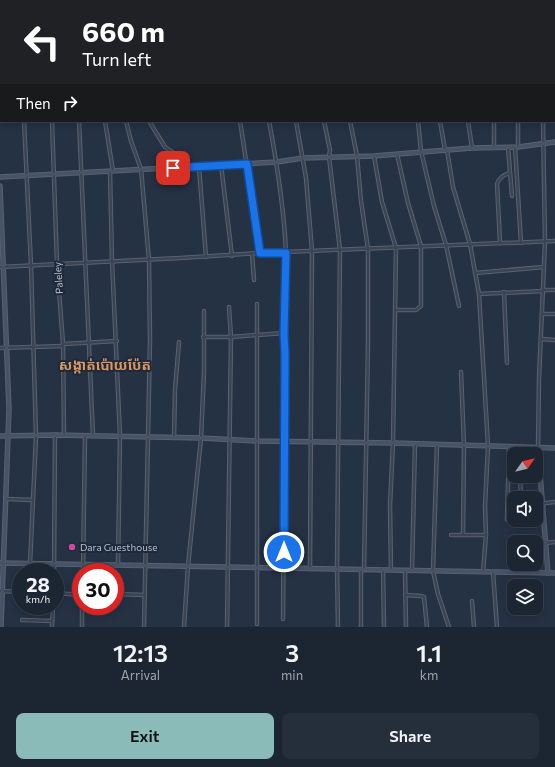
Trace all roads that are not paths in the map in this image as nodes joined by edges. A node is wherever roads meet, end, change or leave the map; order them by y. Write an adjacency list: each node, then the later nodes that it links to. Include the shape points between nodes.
1 (24, 122): 41 (street)
2 (52, 122): 40 (street, Paleley)
3 (79, 122): 38 (street)
4 (105, 122): 37 (street)
5 (126, 122): 36 (street)
6 (150, 122): 34 (street, via 161,143 186,161)
7 (240, 122): 32 (street)
8 (269, 122): 31 (street)
9 (296, 122): 30 (street)
10 (324, 122): 29 (street)
11 (350, 122): 27 (street)
12 (418, 122): 25 (street)
13 (440, 122): 24 (street)
14 (468, 122): 23 (street)
15 (494, 122): 20 (street)
16 (518, 122): 22 (street)
17 (543, 122): 19 (street)
18 (555, 142): 19 (street)
19 (544, 144): 22 (street); 47 (street)
20 (494, 147): 21 (street); 23 (street)
21 (508, 147): 22 (street); 39 (street)
22 (517, 147): 49 (street)
23 (472, 148): 24 (street)
24 (446, 150): 25 (street); 50 (street, via 453,188)
25 (421, 151): 26 (street); 51 (street)
26 (397, 154): 28 (street); 52 (street)
27 (357, 156): 28 (street); 29 (street); 54 (street)
28 (374, 156): 53 (street, via 382,202)
29 (329, 157): 30 (street); 55 (street)
30 (303, 158): 31 (street); 56 (street)
31 (277, 162): 32 (street); 58 (street)
32 (247, 164): 33 (street); 57 (street)
33 (222, 165): 35 (street); 60 (street)
34 (188, 167): 35 (street); 36 (street)
35 (199, 167): 61 (street)
36 (141, 169): 37 (street); 62 (street)
37 (112, 171): 38 (street); 63 (street)
38 (82, 173): 40 (street); 64 (street)
39 (510, 173): 44 (street); 48 (street, via 496,184)
40 (55, 174): 41 (street); 65 (street, Paleley)
41 (27, 176): 42 (street); 66 (street)
42 (0, 177)
43 (0, 186): 45 (street)
44 (512, 196)
45 (1, 238): 67 (street)
46 (555, 241): 47 (street)
47 (545, 242): 49 (street); 68 (street)
48 (500, 243): 49 (street); 50 (street)
49 (521, 243)
50 (470, 244): 51 (street); 69 (street)
51 (446, 245): 52 (street); 76 (street)
52 (421, 246): 53 (street); 78 (street, via 421,306 416,310)
53 (396, 248): 54 (street); 78 (street)
54 (368, 249): 55 (street); 113 (street)
55 (340, 250): 56 (street); 112 (street)
56 (312, 251): 58 (street); 111 (street)
57 (260, 253): 58 (street); 59 (street)
58 (286, 253): 82 (street)
59 (252, 254): 60 (street); 70 (street)
60 (232, 256): 61 (street)
61 (206, 257): 62 (street)
62 (149, 260): 63 (street); 105 (street)
63 (112, 261): 64 (street); 88 (street)
64 (86, 263): 65 (street); 90 (street)
65 (57, 264): 66 (street); 91 (street, Paleley)
66 (31, 265): 67 (street); 92 (street)
67 (2, 267): 94 (street)
68 (544, 267): 69 (street); 71 (street)
69 (475, 273): 74 (street)
70 (254, 280)
71 (543, 290): 72 (street); 73 (street); 80 (street)
72 (555, 290)
73 (504, 292): 74 (street); 95 (street)
74 (479, 294): 118 (street)
75 (257, 304): 83 (street)
76 (459, 306)
77 (229, 307): 85 (street)
78 (395, 310): 114 (street)
79 (204, 311): 84 (street)
80 (542, 314): 81 (street); 86 (street)
81 (555, 314)
82 (284, 334): 83 (street); 110 (street)
83 (257, 336): 85 (street); 109 (street)
84 (203, 337): 85 (street); 107 (street)
85 (231, 337): 108 (street)
86 (541, 339): 87 (street); 122 (street)
87 (555, 340)
88 (117, 341): 90 (street); 104 (street)
89 (179, 342): 106 (street)
90 (89, 343): 91 (street); 103 (street)
91 (63, 345): 92 (street); 98 (street, Paleley)
92 (34, 347): 94 (street); 101 (street)
93 (0, 348): 94 (street)
94 (6, 348): 100 (street)
95 (507, 363)
96 (461, 372): 117 (street)
97 (55, 435): 98 (street); 101 (street); 138 (street)
98 (64, 435): 102 (street)
99 (0, 436): 100 (street)
100 (8, 436): 101 (street); 125 (street)
101 (36, 436): 126 (street)
102 (85, 436): 103 (street); 139 (street)
103 (93, 436): 104 (street)
104 (120, 436): 105 (street); 140 (street)
105 (148, 438): 106 (street); 142 (street)
106 (174, 438): 107 (street)
107 (201, 438): 108 (street); 143 (street)
108 (230, 440): 109 (street); 144 (street)
109 (257, 441): 110 (street); 145 (street)
110 (284, 441): 111 (street); 146 (street)
111 (312, 442): 112 (street); 147 (street)
112 (338, 442): 113 (street); 148 (street)
113 (366, 443): 114 (street); 149 (street)
114 (393, 443): 115 (street); 151 (street, via 390,505)
115 (415, 444): 116 (street); 153 (street)
116 (437, 445): 117 (street); 154 (street)
117 (464, 446): 118 (street); 131 (street)
118 (488, 446): 120 (street); 132 (street)
119 (518, 446): 120 (street); 121 (street)
120 (509, 447)
121 (528, 447)
122 (538, 447)
123 (543, 448): 124 (street)
124 (555, 448)
125 (5, 499): 126 (street); 135 (street)
126 (33, 500): 137 (street)
127 (555, 502): 128 (street)
128 (543, 503)
129 (543, 516): 133 (street)
130 (451, 535): 131 (street)
131 (463, 535): 132 (street)
132 (486, 535): 155 (street)
133 (545, 542): 134 (street); 158 (street)
134 (555, 542)
135 (1, 563): 136 (street); 160 (street)
136 (12, 563)
137 (30, 563)
138 (54, 563)
139 (83, 563)
140 (118, 563)
141 (124, 565): 142 (street)
142 (146, 566): 143 (street); 163 (street)
143 (188, 566): 144 (street); 176 (street)
144 (229, 567): 145 (street); 177 (street)
145 (256, 568): 146 (street); 171 (street)
146 (284, 568): 147 (street); 168 (street)
147 (310, 569): 148 (street)
148 (337, 569): 149 (street); 178 (street)
149 (362, 570): 150 (street); 179 (street)
150 (383, 570): 151 (street); 180 (street)
151 (391, 570): 152 (street)
152 (405, 570): 153 (street); 164 (street)
153 (412, 570): 154 (street)
154 (433, 571): 155 (street); 183 (street)
155 (483, 572): 156 (street)
156 (493, 572): 157 (street); 185 (street)
157 (519, 572): 158 (street)
158 (548, 573): 159 (street)
159 (555, 573)
160 (1, 591): 161 (street); 172 (street)
161 (12, 592)
162 (124, 594): 163 (street)
163 (145, 595): 175 (street)
164 (405, 595): 181 (street); 182 (street, via 424,597)
165 (472, 601): 184 (street)
166 (52, 615): 170 (street)
167 (82, 615): 174 (street)
168 (283, 619)
169 (22, 620): 170 (street)
170 (52, 621): 173 (street)
171 (257, 624)
172 (1, 627)
173 (52, 627)
174 (82, 627)
175 (144, 627)
176 (184, 627)
177 (227, 627)
178 (338, 627)
179 (361, 627)
180 (384, 627)
181 (406, 627)
182 (427, 627)
183 (449, 627)
184 (474, 627)
185 (497, 627)

